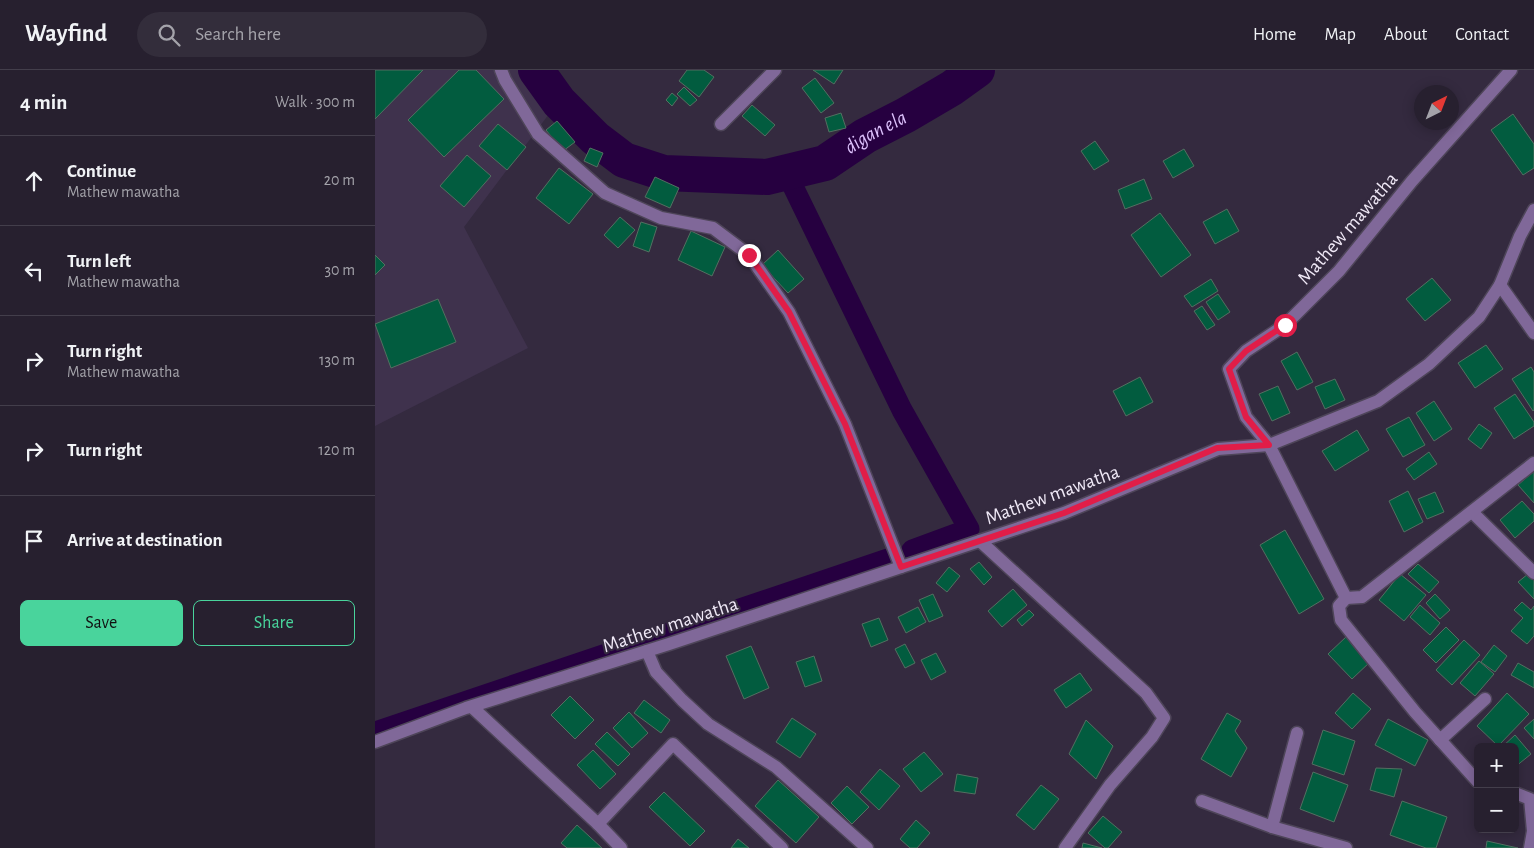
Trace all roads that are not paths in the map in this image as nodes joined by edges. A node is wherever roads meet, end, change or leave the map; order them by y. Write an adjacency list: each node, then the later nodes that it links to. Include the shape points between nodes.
1 (501, 70): 12 (street, via 538,134 605,193 661,218 713,228 749,255 789,312 845,424)
2 (775, 70): 4 (street)
3 (1511, 70): 8 (street, Mathew mawatha, via 1412,181 1339,270 1285,325 1246,351 1229,369 1246,417)
4 (721, 124)
5 (1534, 210): 6 (street)
6 (1500, 285): 7 (street); 8 (street, via 1479,317 1429,364 1378,401)
7 (1534, 333)
8 (1269, 445): 11 (street, Mathew mawatha, via 1217,448 1064,513); 14 (street)
9 (1534, 463): 10 (street)
10 (1472, 512): 13 (street); 14 (street, via 1362,598)
11 (980, 541): 12 (street, Mathew mawatha); 30 (street, via 1146,693 1164,718)
12 (901, 567): 15 (street, Mathew mawatha)
13 (1534, 573)
14 (1346, 598): 19 (street, via 1339,606 1341,620)
15 (647, 651): 17 (street, Mathew mawatha); 29 (street, via 657,672 707,724 776,766)
16 (1485, 699): 19 (street)
17 (472, 706): 20 (street, Mathew mawatha); 24 (street)
18 (1297, 733): 25 (street)
19 (1439, 740): 21 (street)
20 (375, 742)
21 (1474, 778)
22 (1519, 794): 26 (street, via 1530,800)
23 (1202, 801): 25 (street)
24 (597, 824): 27 (street); 28 (street, via 673,744)
25 (1272, 827): 31 (street)
26 (1534, 831): 32 (street)
27 (621, 848)
28 (782, 848)
29 (867, 848)
30 (1065, 848)
31 (1347, 848)
32 (1530, 848)

